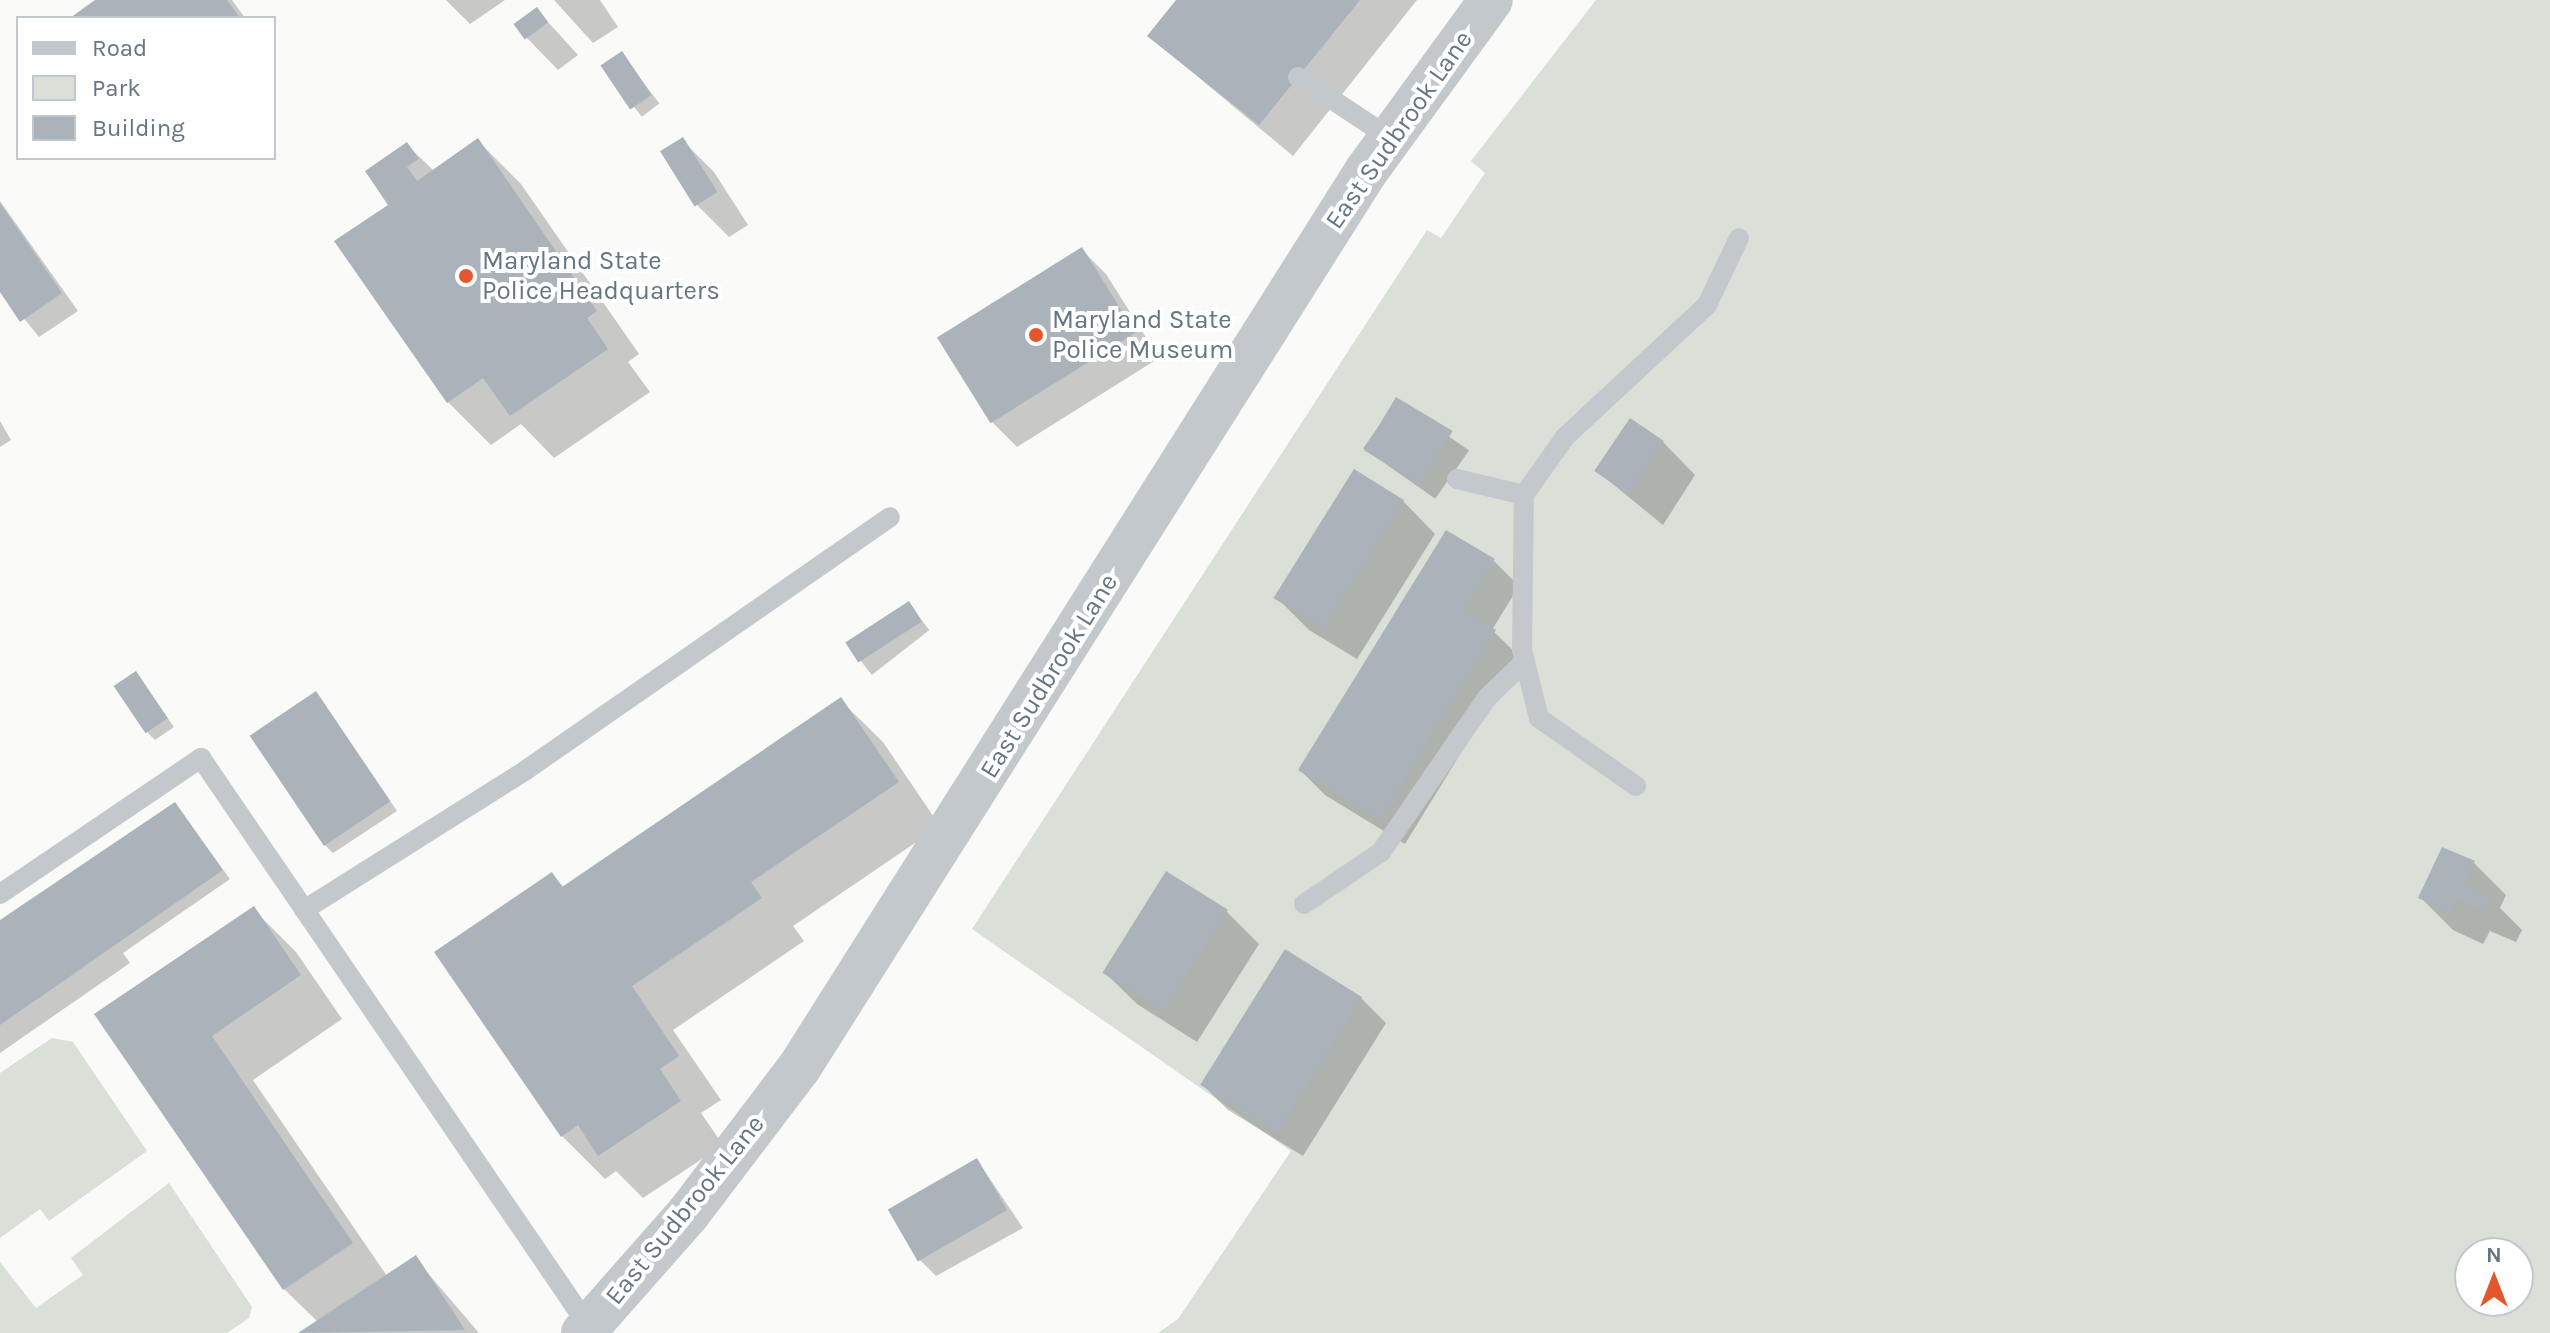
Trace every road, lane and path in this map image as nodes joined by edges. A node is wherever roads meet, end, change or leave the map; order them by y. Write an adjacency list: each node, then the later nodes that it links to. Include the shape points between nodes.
1 (1491, 0): 3 (street, East Sudbrook Lane)
2 (1298, 77): 3 (lane)
3 (1390, 138): 13 (street, East Sudbrook Lane, via 799,1068 688,1214)
4 (1739, 238): 6 (lane, via 1707,305 1565,437)
5 (1457, 479): 6 (lane)
6 (1524, 495): 8 (lane)
7 (890, 517): 12 (lane, via 526,770)
8 (1525, 661): 9 (lane, via 1539,718); 11 (lane, via 1449,749 1381,852)
9 (1636, 786)
10 (0, 894): 12 (lane, via 201,758)
11 (1304, 904)
12 (304, 910): 13 (lane)
13 (586, 1330)

